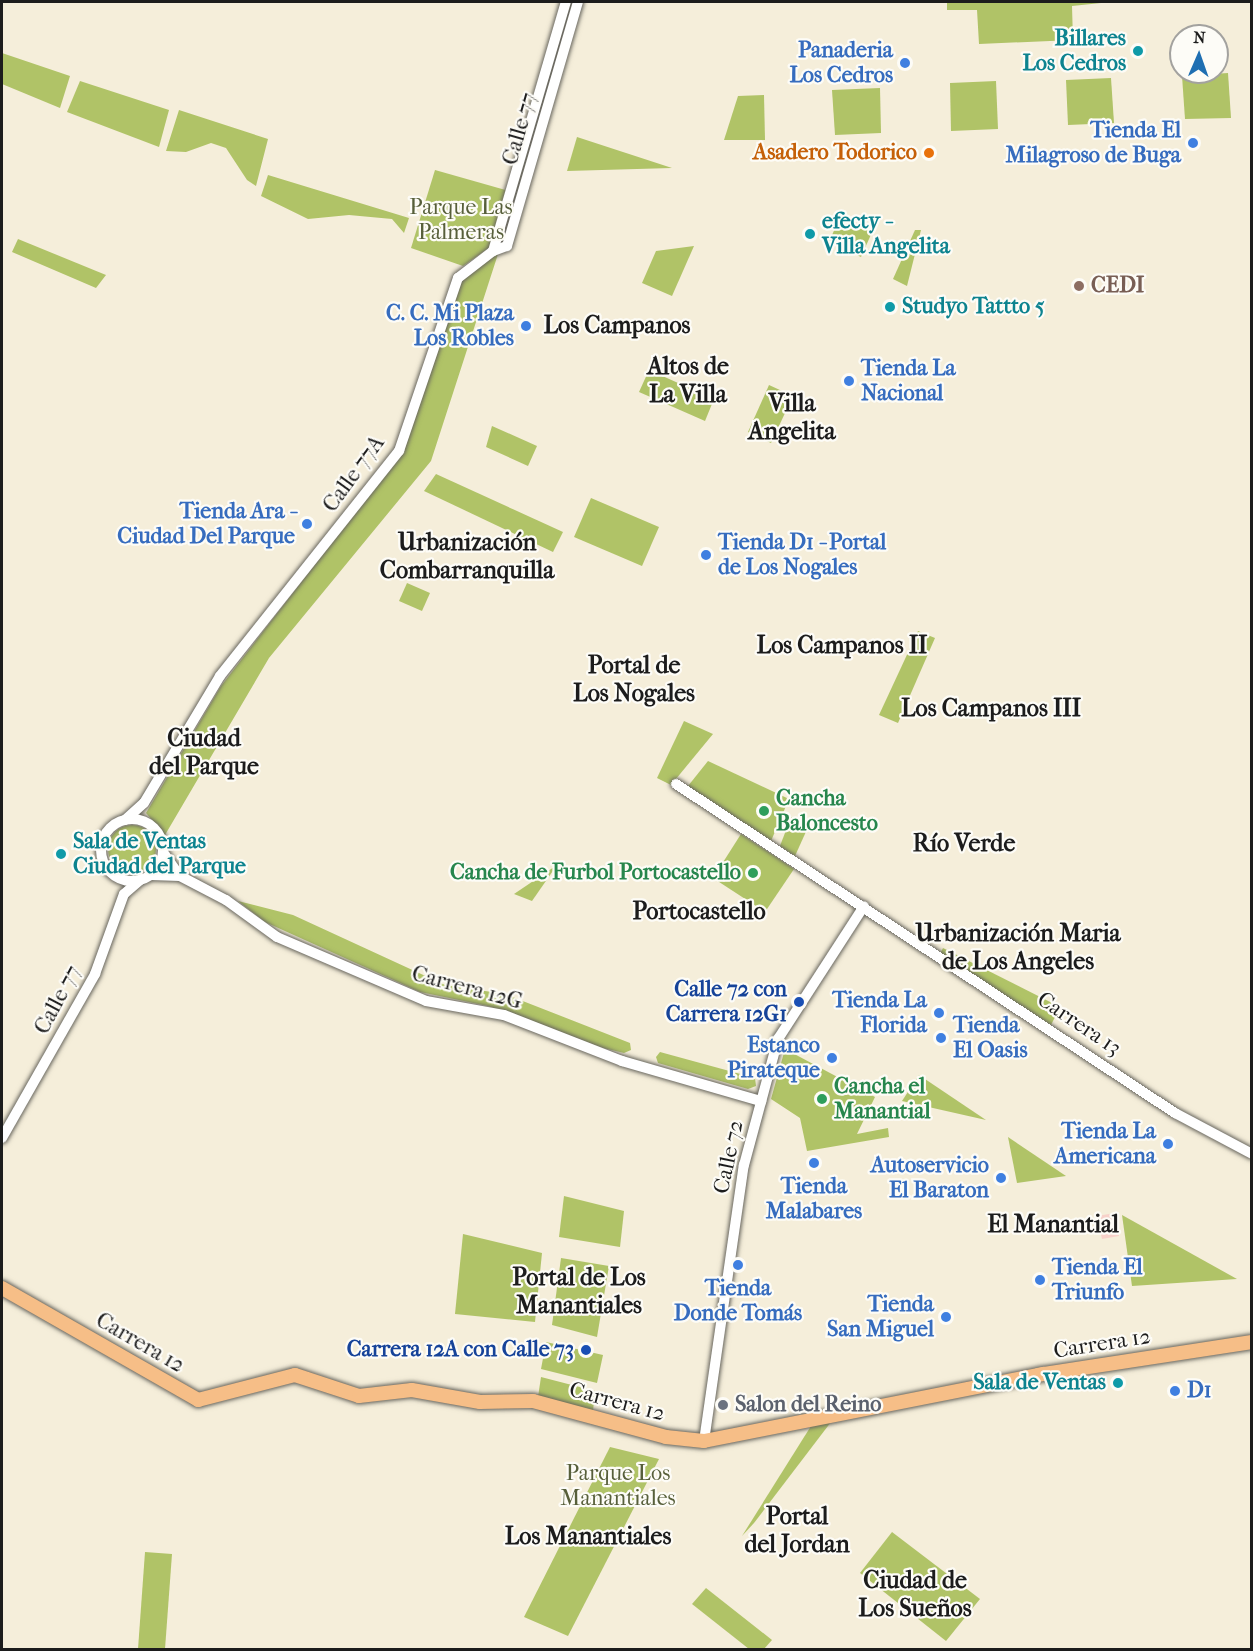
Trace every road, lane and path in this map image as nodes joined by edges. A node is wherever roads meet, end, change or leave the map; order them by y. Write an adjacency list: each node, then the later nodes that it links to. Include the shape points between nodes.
1 (566, 2): 3 (street, Calle 77)
2 (578, 2): 3 (street, Calle 77, via 507,246)
3 (493, 251): 5 (street, Calle 77A, via 458,278 399,450 220,676 144,803)
4 (676, 784): 9 (street, Carrera 13)
5 (125, 820): 6 (street, via 152,826); 8 (street, via 103,839 102,858 113,874 132,881)
6 (163, 852): 7 (street, Carrera 12G); 8 (street)
7 (180, 876): 8 (street, Carrera 12G); 10 (street, Carrera 12G, via 226,900 277,937 418,998 504,1015 622,1061)
8 (146, 877): 11 (street, Calle 77, via 124,894 95,974)
9 (864, 906): 10 (street, Calle 72, via 780,1034); 12 (street, Carrera 13, via 1175,1113)
10 (761, 1101): 15 (street, Calle 72, via 744,1165)
11 (2, 1138)
12 (1251, 1154)
13 (2, 1287): 15 (main road, Carrera 12, via 198,1400 295,1375 359,1396 412,1390 480,1402 533,1401 666,1437)
14 (1251, 1342): 15 (main road, Carrera 12, via 1043,1374)
15 (704, 1442)

